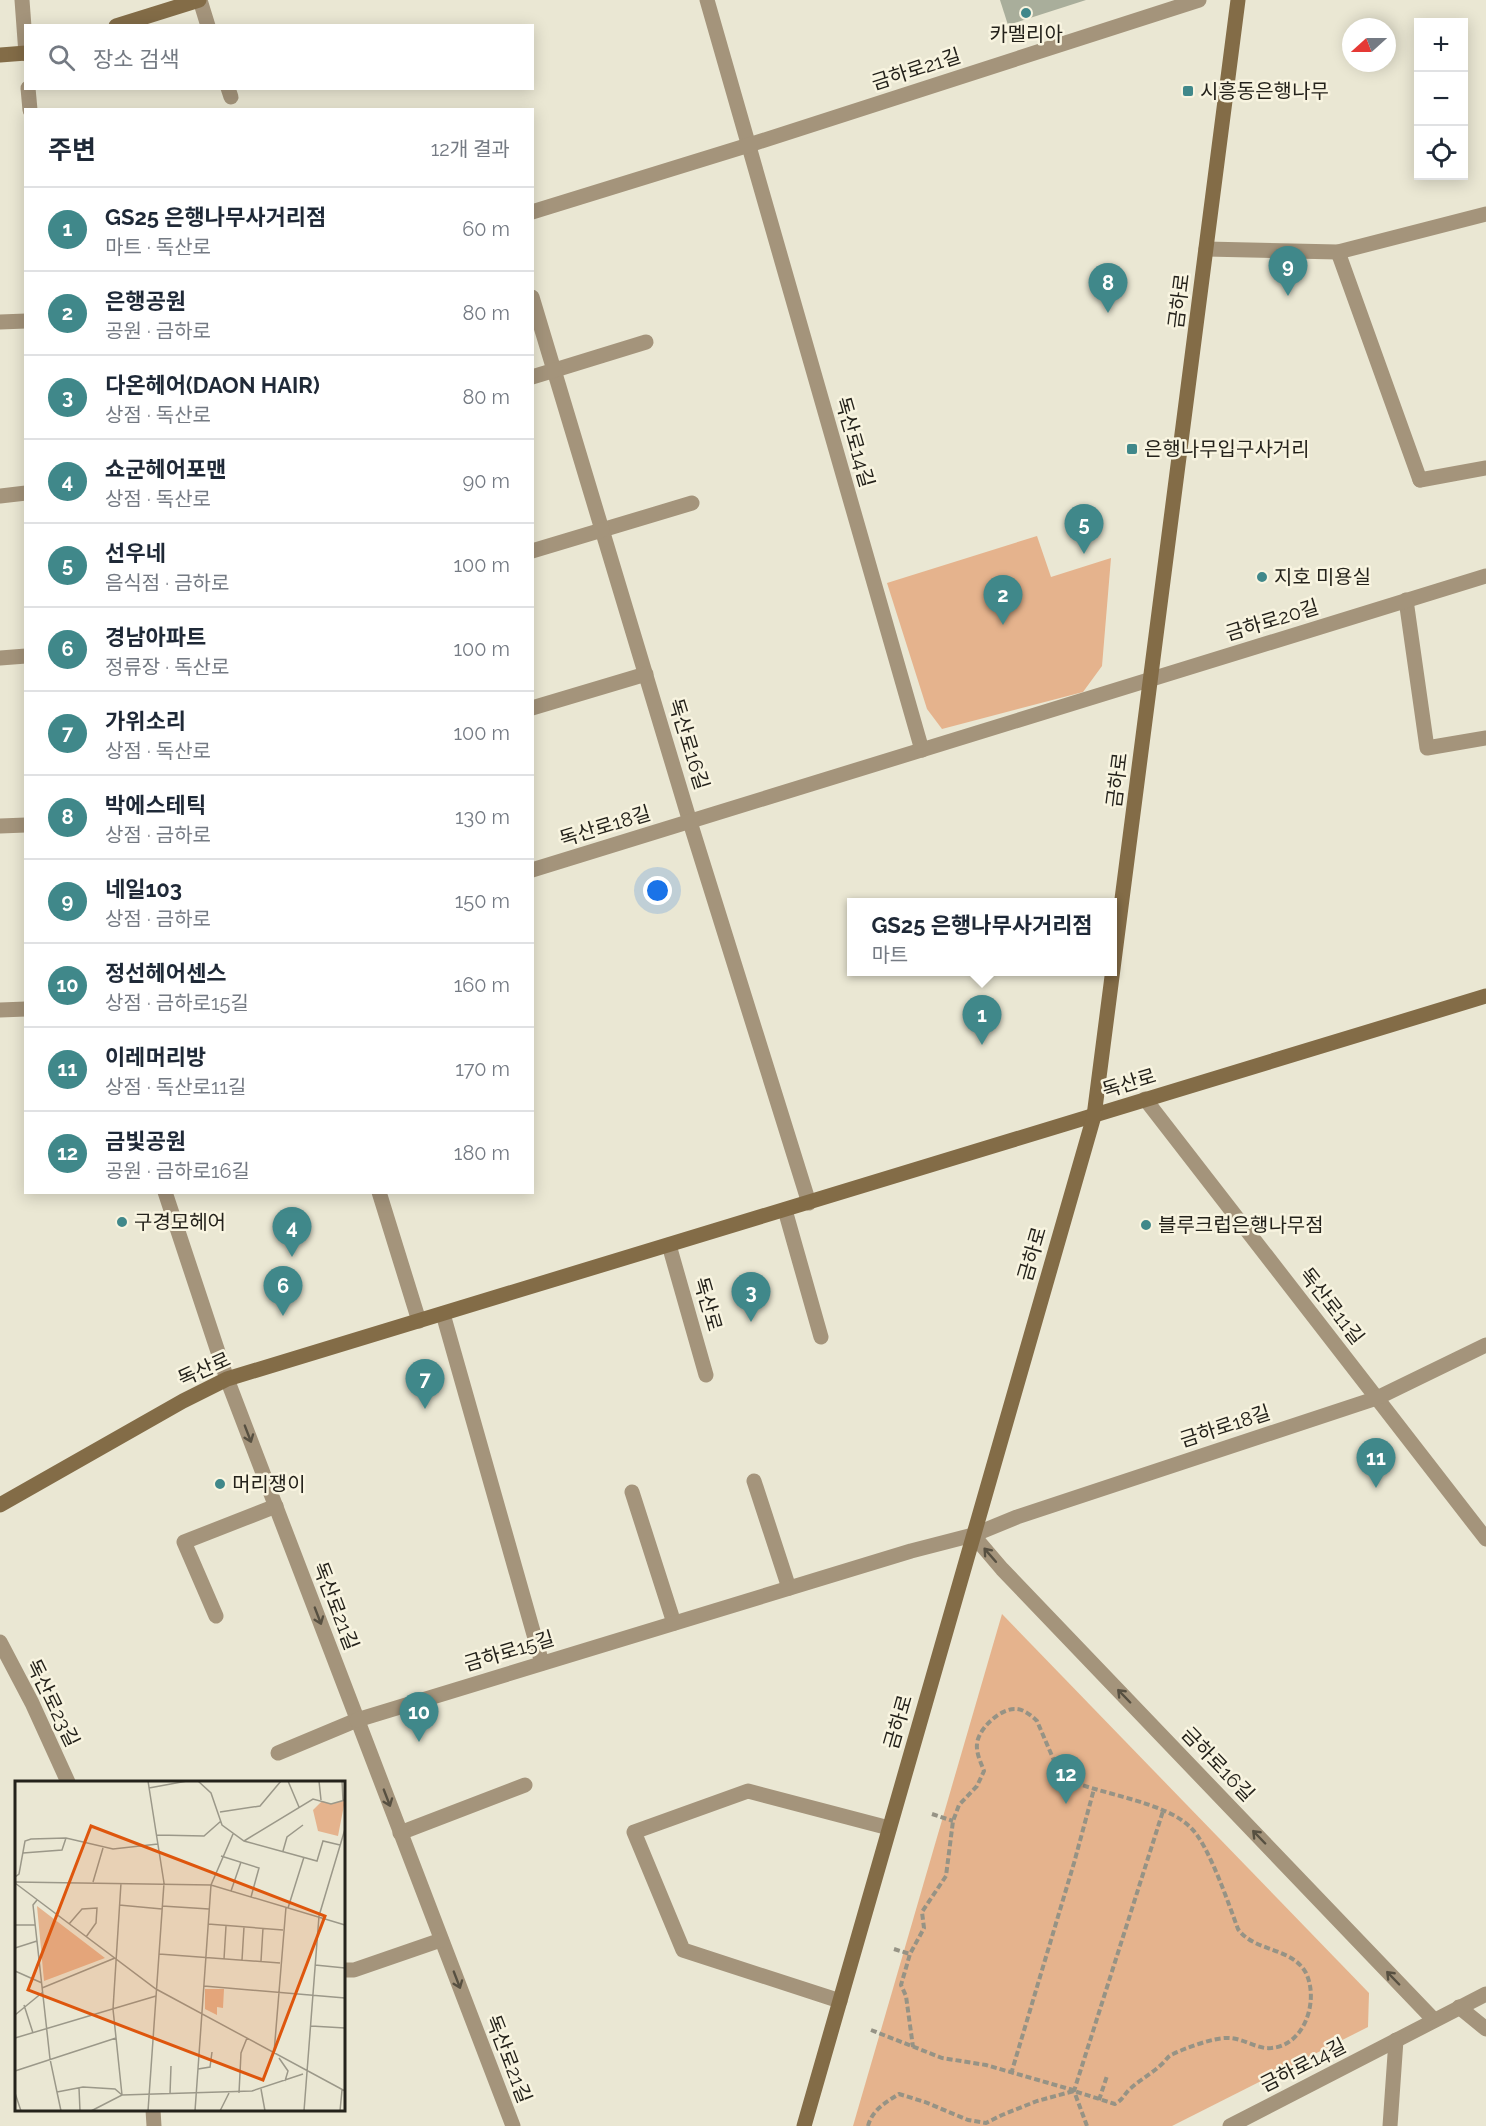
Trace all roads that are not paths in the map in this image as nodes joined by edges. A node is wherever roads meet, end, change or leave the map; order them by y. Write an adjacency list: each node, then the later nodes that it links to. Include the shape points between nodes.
1 (22, 0): 8 (street)
2 (199, 0): 6 (main road); 7 (street)
3 (707, 0): 13 (street)
4 (1199, 0): 13 (street, 금하로21길)
5 (1238, 0): 16 (main road, 금하로)
6 (122, 24)
7 (207, 24)
8 (24, 27)
9 (24, 54): 10 (main road)
10 (0, 55)
11 (28, 90): 12 (street)
12 (30, 108)
13 (749, 145): 14 (street, 금하로21길); 38 (street, 독산로14길)
14 (534, 211)
15 (1486, 214): 17 (street, 금하로)
16 (1206, 249): 17 (street, 금하로); 35 (main road, 금하로)
17 (1338, 252): 24 (street, via 1420,480)
18 (534, 303): 22 (street, 독산로16길)
19 (24, 321): 20 (street)
20 (0, 322)
21 (646, 342): 22 (street)
22 (555, 370): 23 (street); 28 (street, 독산로16길)
23 (534, 376)
24 (1486, 468)
25 (24, 494): 26 (street)
26 (0, 496)
27 (692, 503): 28 (street)
28 (603, 530): 29 (street); 34 (street, 독산로16길)
29 (534, 550)
30 (1486, 576): 31 (street, 금하로20길)
31 (1406, 600): 35 (street, 금하로20길); 37 (street, via 1427,748)
32 (24, 656): 33 (street)
33 (0, 658)
34 (646, 674): 36 (street); 39 (street, 독산로16길)
35 (1151, 680): 38 (street); 43 (main road, 금하로)
36 (534, 707)
37 (1486, 738)
38 (922, 750): 39 (street)
39 (690, 822): 42 (street, 독산로18길); 52 (street, 독산로16길)
40 (24, 825): 41 (street)
41 (0, 826)
42 (534, 869)
43 (1117, 940)
44 (1112, 976): 49 (main road, 금하로)
45 (1486, 996): 48 (main road, 독산로)
46 (24, 1009): 47 (street)
47 (0, 1010)
48 (1146, 1099): 49 (main road, 독산로); 61 (street, 독산로11길)
49 (1094, 1116): 52 (main road, 독산로); 66 (main road, 금하로)
50 (166, 1194): 60 (street, 독산로21길)
51 (380, 1194): 56 (street)
52 (809, 1203): 53 (main road, 독산로)
53 (785, 1210): 54 (main road, 독산로); 57 (street)
54 (669, 1245): 55 (main road, 독산로); 59 (street, 독산로)
55 (443, 1314): 56 (main road, 독산로); 72 (street)
56 (419, 1321): 60 (main road, 독산로)
57 (821, 1337)
58 (1486, 1344): 61 (street, 금하로18길)
59 (706, 1375)
60 (227, 1379): 64 (main road, 독산로); 65 (street, 독산로21길, one-way to 65)
61 (1377, 1398): 66 (street, 금하로18길); 67 (street, 독산로11길)
62 (754, 1481): 68 (street)
63 (632, 1492): 70 (street)
64 (0, 1505)
65 (276, 1506): 69 (street, via 184,1542); 73 (street, 독산로21길, one-way to 73)
66 (973, 1535): 68 (street, 금하로15길); 77 (main road, 금하로); 84 (street, 금하로16길, one-way to 66)
67 (1486, 1539)
68 (789, 1588): 70 (street, 금하로15길)
69 (216, 1616)
70 (674, 1623): 72 (street, 금하로15길)
71 (0, 1642): 75 (street, 독산로23길)
72 (542, 1663): 73 (street, 금하로15길)
73 (357, 1720): 74 (street); 78 (street, 독산로21길, one-way to 78)
74 (278, 1753)
75 (68, 1781)
76 (525, 1785): 78 (street)
77 (889, 1828): 82 (main road, 금하로); 82 (street, via 748,1791 634,1832 683,1950)
78 (400, 1833): 79 (street, 독산로21길)
79 (441, 1940): 80 (street); 89 (street, 독산로21길, one-way to 89)
80 (345, 1970)
81 (1486, 1994): 83 (street, 금하로14길)
82 (840, 2001): 90 (main road, 금하로)
83 (1460, 2007): 84 (street, 금하로14길); 85 (street)
84 (1434, 2020): 86 (street, 금하로14길)
85 (1486, 2029)
86 (1396, 2040): 91 (street, 금하로14길); 92 (street)
87 (153, 2111): 88 (street)
88 (154, 2126)
89 (513, 2126)
90 (804, 2126)
91 (1230, 2126)
92 (1390, 2126)

